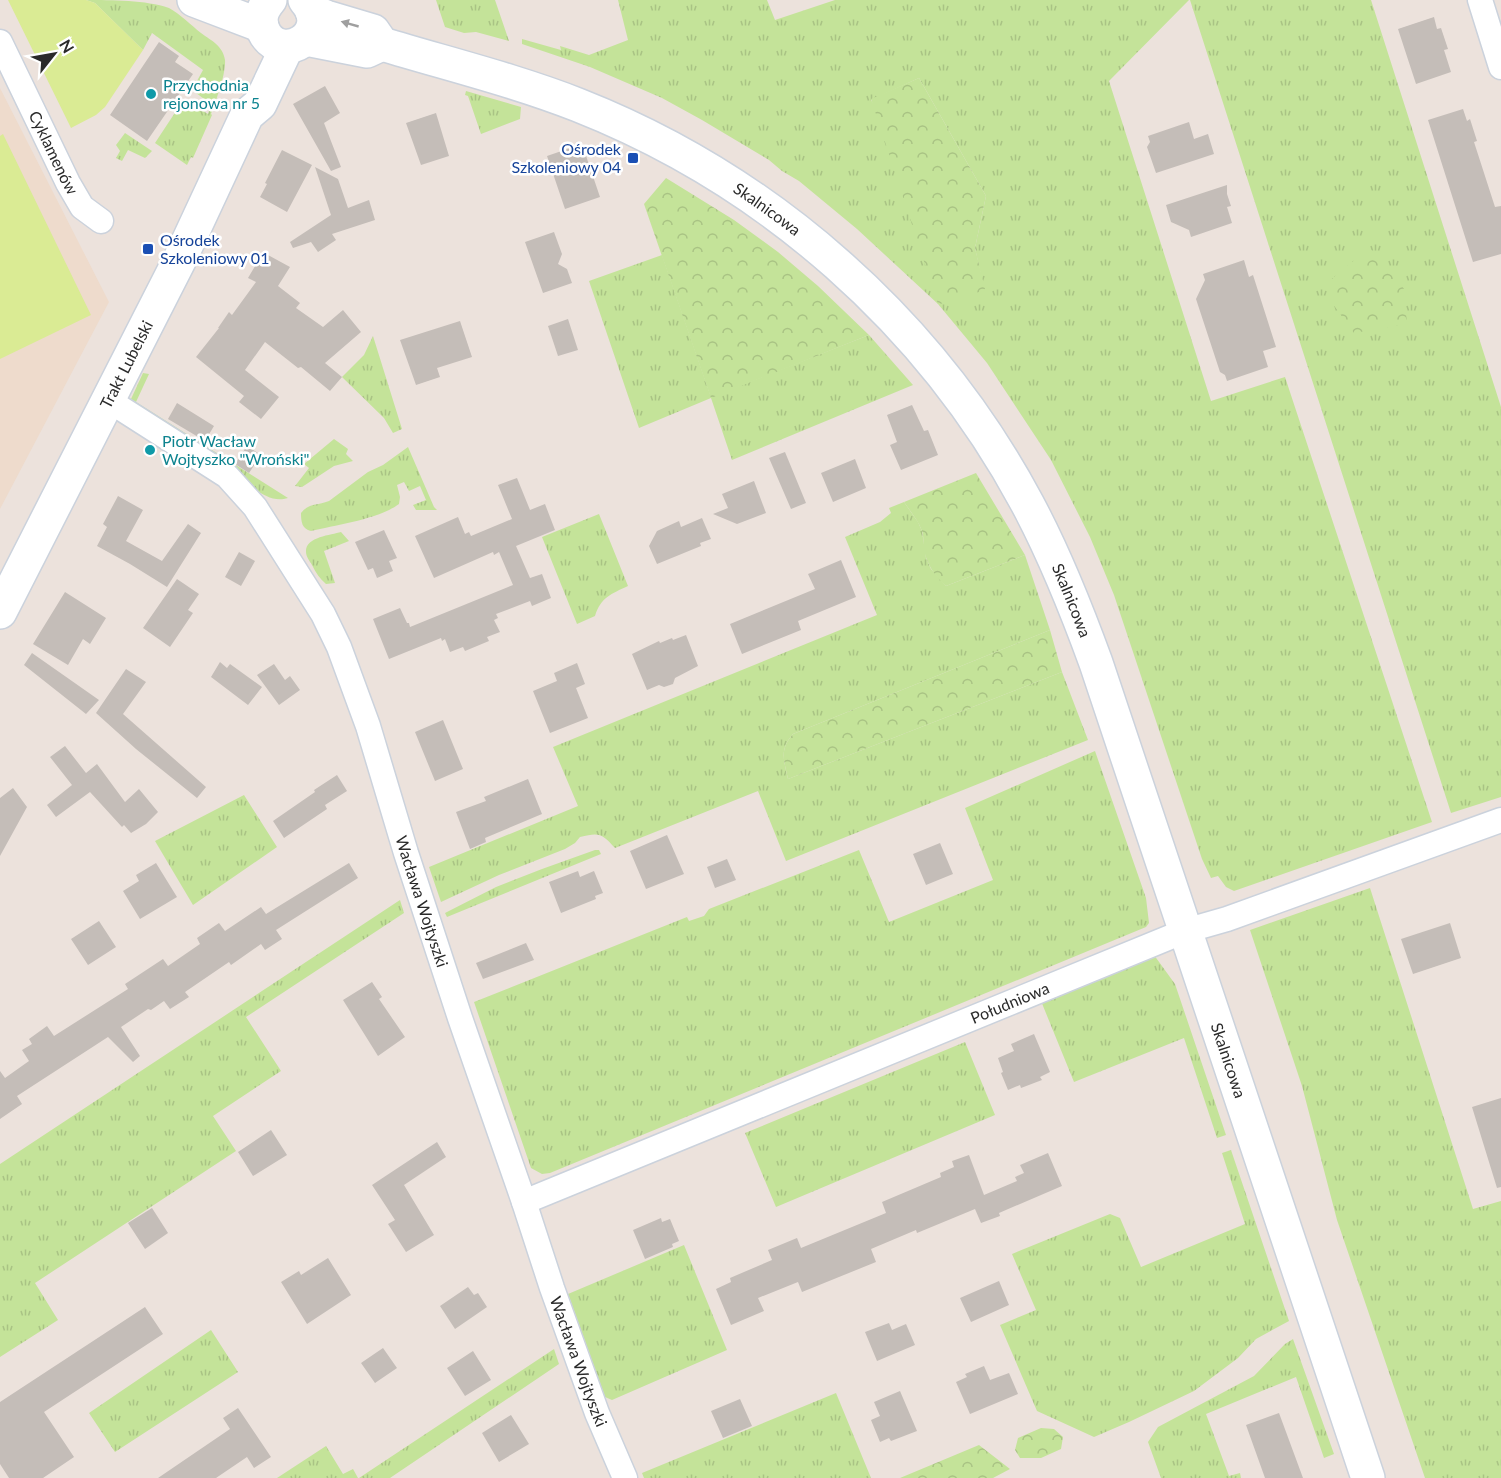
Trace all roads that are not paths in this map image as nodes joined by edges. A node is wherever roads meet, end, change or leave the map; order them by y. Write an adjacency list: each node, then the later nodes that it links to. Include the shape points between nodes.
1 (194, 0): 3 (street, Skalnicowa)
2 (1479, 0): 5 (street)
3 (291, 18): 7 (street, Trakt Lubelski, via 244,96 247,115 191,238); 10 (street, Skalnicowa, via 368,51 382,44 530,88 662,142 764,205 879,302 982,428 1052,551 1096,663)
4 (0, 42): 6 (street, Cyklamenów, via 68,183 82,207)
5 (1501, 67)
6 (101, 221)
7 (108, 400): 8 (street, Trakt Lubelski); 11 (street, Wacława Wojtyszki, via 227,476 255,507 323,614 368,726 457,1010)
8 (0, 612)
9 (1501, 820): 10 (street, Południowa)
10 (1185, 931): 11 (street, Południowa); 13 (street, Skalnicowa)
11 (524, 1202): 12 (street, Wacława Wojtyszki, via 597,1413)
12 (625, 1478)
13 (1368, 1478)

